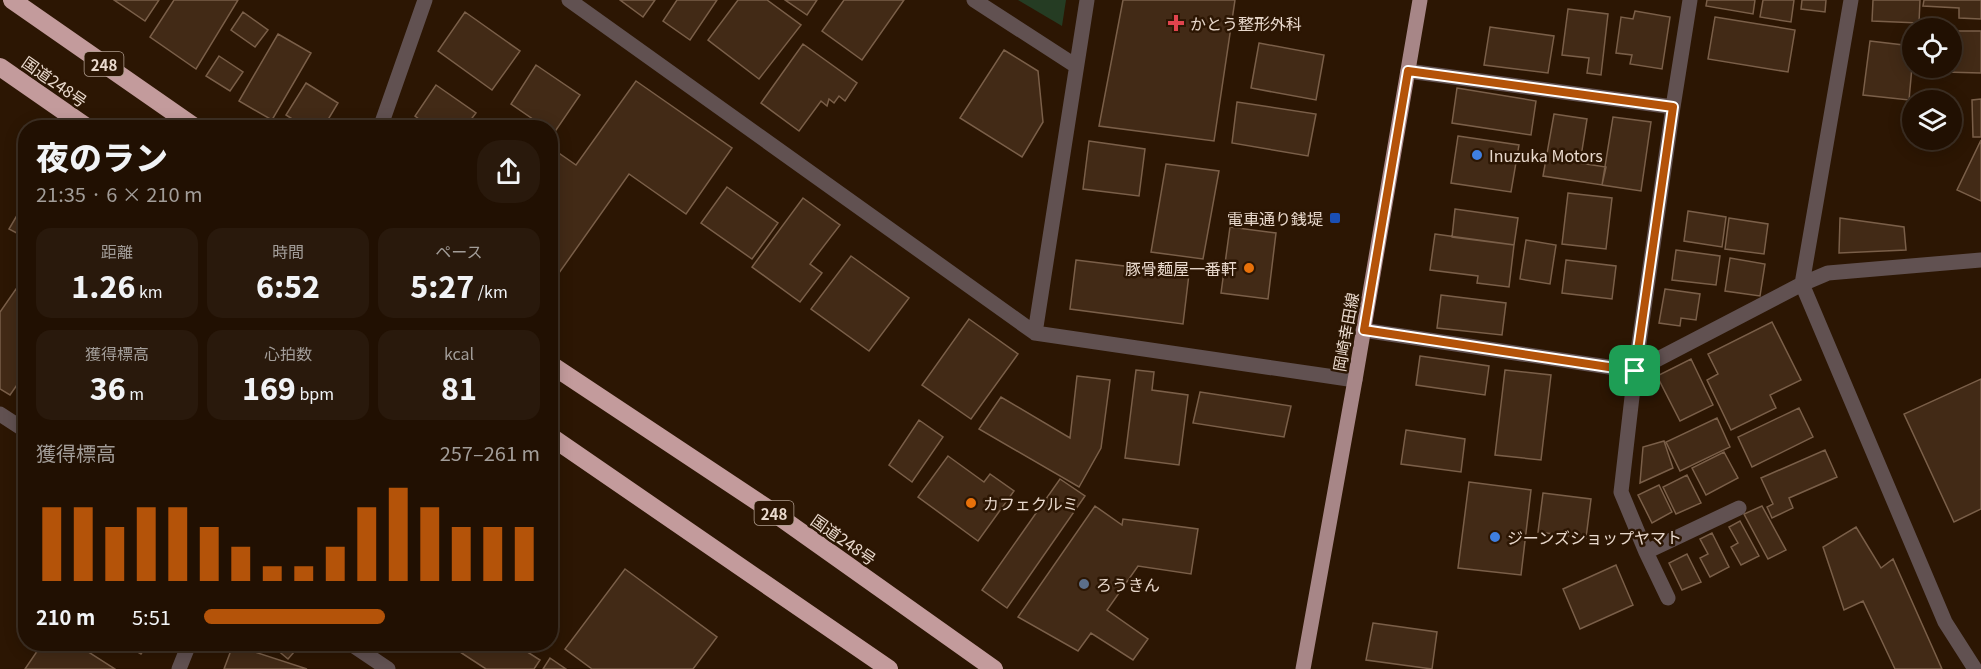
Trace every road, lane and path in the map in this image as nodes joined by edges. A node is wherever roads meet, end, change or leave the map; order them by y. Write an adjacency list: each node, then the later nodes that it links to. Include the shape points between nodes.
1 (12, 0): 14 (highway, 248)
2 (425, 0): 15 (street)
3 (570, 0): 19 (street)
4 (974, 0): 9 (street)
5 (1087, 0): 9 (street)
6 (1420, 0): 11 (main road, 岡崎幸田線)
7 (1690, 0): 12 (street)
8 (1851, 0): 17 (street)
9 (1076, 66): 19 (street)
10 (0, 67): 13 (highway, 国道248号)
11 (1408, 71): 12 (street); 18 (main road, 岡崎幸田線)
12 (1673, 107): 21 (street)
13 (76, 120)
14 (184, 120)
15 (383, 120)
16 (1981, 260): 17 (street, via 1828,273)
17 (1802, 284): 21 (street); 36 (street, via 1944,621)
18 (1364, 330): 21 (street); 22 (main road, 岡崎幸田線)
19 (1035, 333): 22 (street)
20 (558, 369): 34 (highway, 国道248号 / 248, via 767,508)
21 (1635, 371): 27 (street, via 1621,492)
22 (1355, 380): 35 (main road, 岡崎幸田線)
23 (0, 414): 24 (street)
24 (18, 426)
25 (558, 441): 33 (highway)
26 (1739, 508): 27 (street)
27 (1646, 552): 28 (street)
28 (1668, 598)
29 (186, 651): 31 (street)
30 (361, 651): 32 (street)
31 (178, 669)
32 (388, 669)
33 (889, 669)
34 (994, 669)
35 (1303, 669)
36 (1975, 669)

